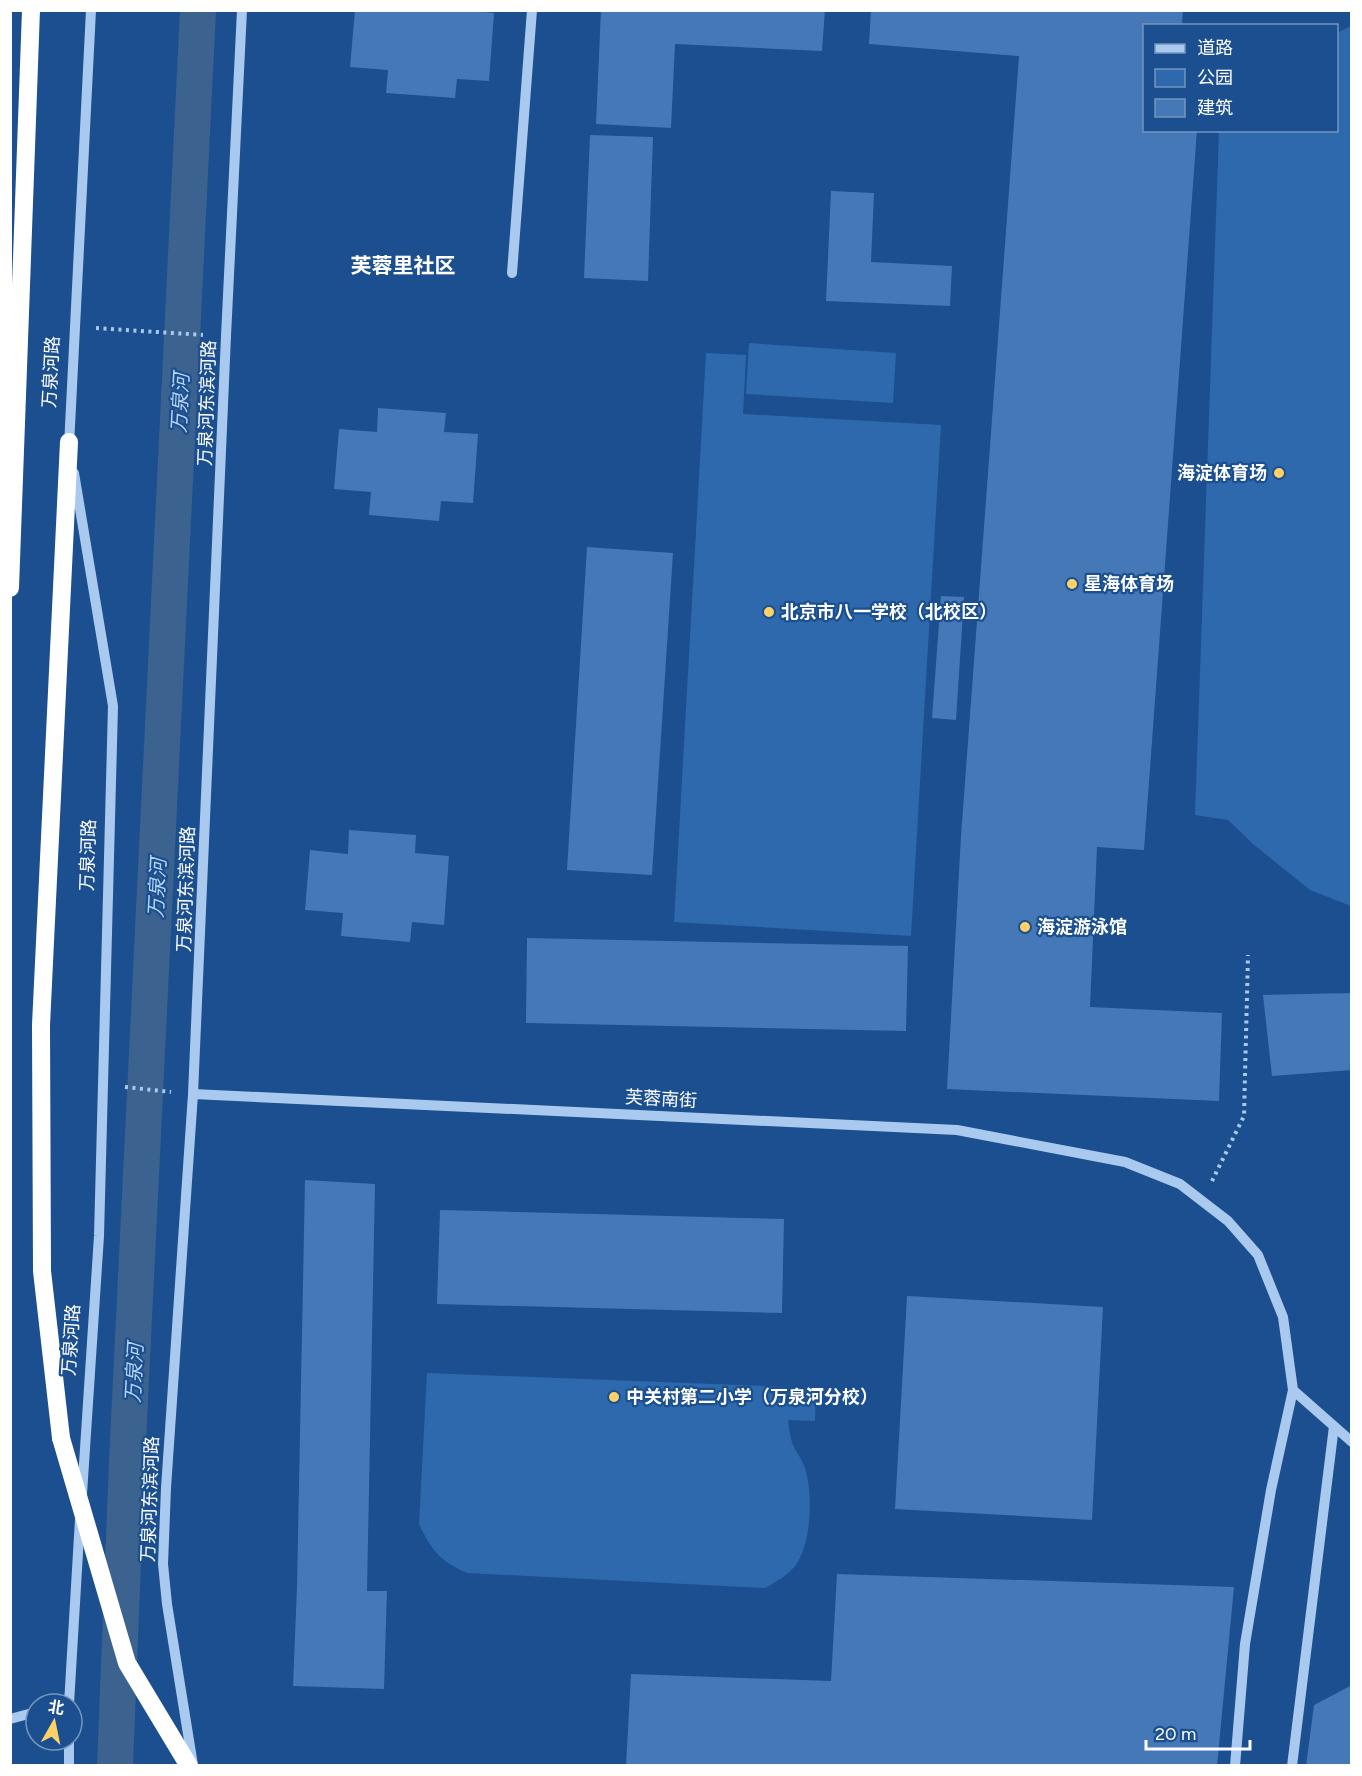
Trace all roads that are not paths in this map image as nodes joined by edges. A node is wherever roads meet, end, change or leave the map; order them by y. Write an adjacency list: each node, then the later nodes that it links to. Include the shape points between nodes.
1 (31, 10): 7 (highway, 万泉河路)
2 (91, 10): 6 (street, 万泉河路)
3 (242, 10): 8 (street, 万泉河东滨河路)
4 (532, 10): 5 (street)
5 (512, 273)
6 (69, 442): 12 (street, 万泉河路, via 113,706 99,1236); 13 (highway, bridge, via 40,1024 42,1271 61,1438 127,1663)
7 (10, 588)
8 (193, 1094): 9 (street, 芙蓉南街, via 957,1130 1125,1162 1180,1184 1228,1221 1258,1255 1283,1317); 13 (street, 万泉河东滨河路, via 163,1564)
9 (1293, 1390): 10 (street); 14 (street, via 1271,1490 1245,1644)
10 (1334, 1426): 11 (street); 15 (street)
11 (1352, 1442)
12 (70, 1692)
13 (191, 1766)
14 (1235, 1766)
15 (1292, 1766)

